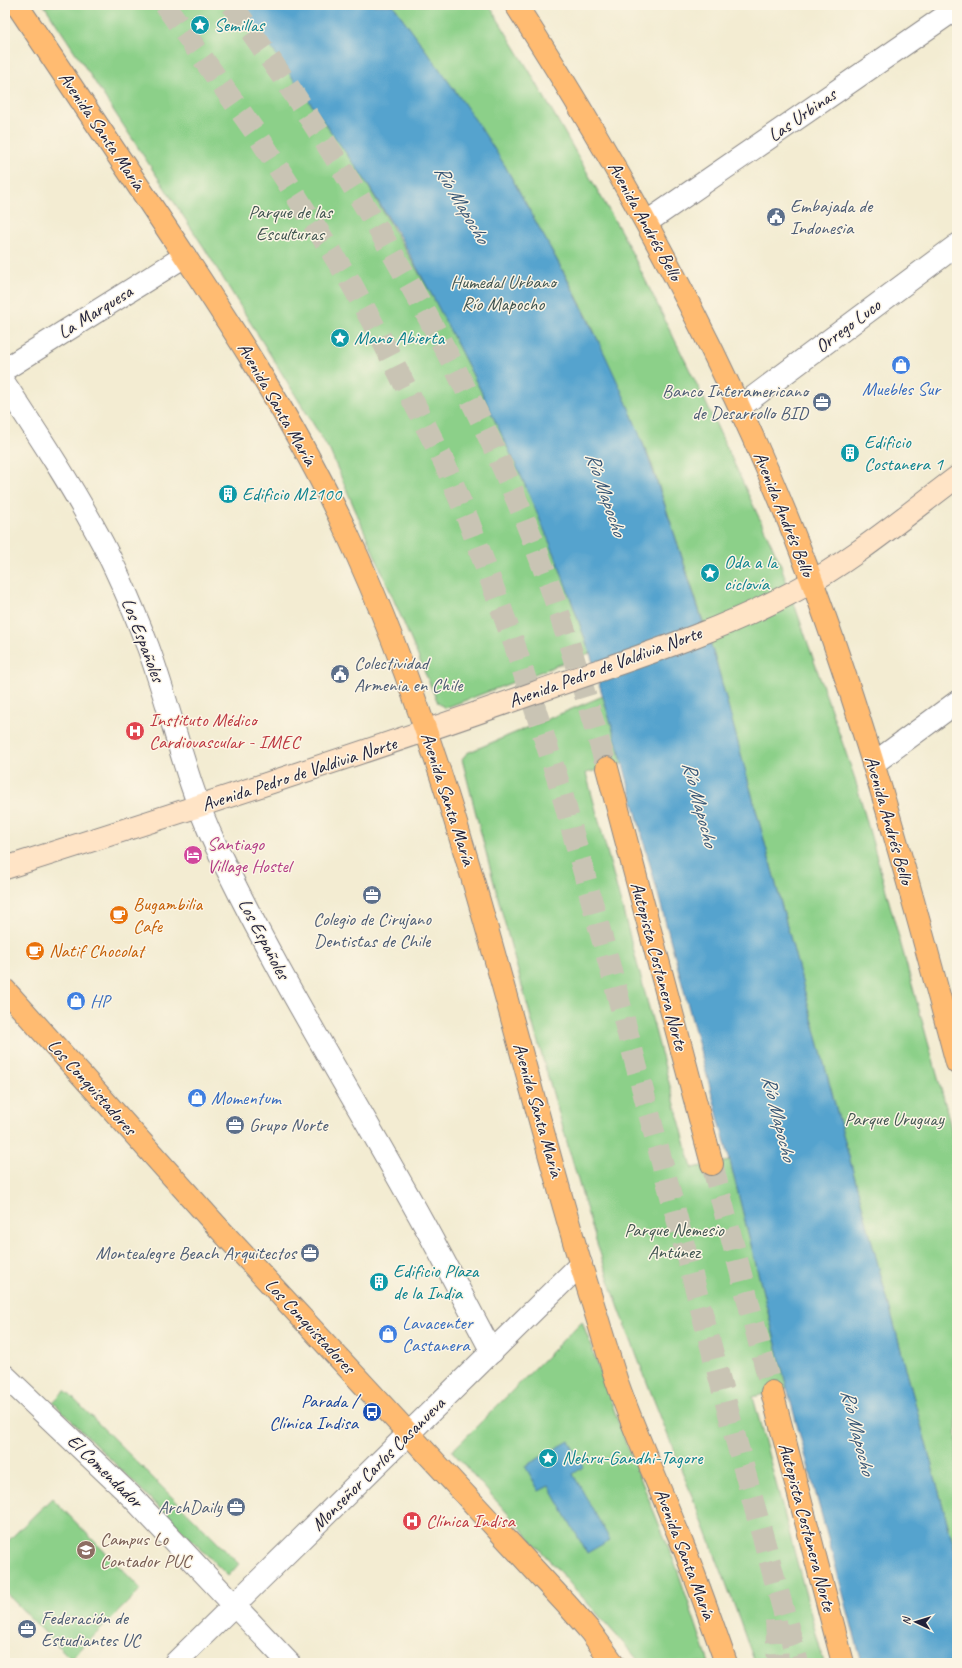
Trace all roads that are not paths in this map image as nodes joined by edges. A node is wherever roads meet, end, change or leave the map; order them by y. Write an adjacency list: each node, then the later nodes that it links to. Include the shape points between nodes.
1 (17, 5): 6 (main road, Avenida Santa María)
2 (516, 5): 4 (main road, Avenida Andrés Bello, via 576,99)
3 (957, 8): 4 (street, Las Urbinas)
4 (647, 222): 9 (main road, Avenida Andrés Bello)
5 (957, 245): 9 (street, Orrego Luco)
6 (185, 256): 7 (street, La Marquesa); 13 (main road, Avenida Santa María, via 254,360 315,469 372,590)
7 (5, 369)
8 (5, 384): 16 (street, Los Españoles, via 85,512 116,571 149,649)
9 (740, 407): 11 (main road, Avenida Andrés Bello)
10 (957, 477): 11 (main road, Avenida Pedro de Valdivia Norte)
11 (812, 582): 13 (main road, Avenida Pedro de Valdivia Norte, via 766,606 711,629); 14 (main road, Avenida Andrés Bello)
12 (957, 702): 14 (street)
13 (427, 731): 16 (main road, Avenida Pedro de Valdivia Norte); 21 (main road, Avenida Santa María, via 473,876)
14 (873, 764): 19 (main road, Avenida Andrés Bello)
15 (607, 768): 20 (main road, Autopista Costanera Norte)
16 (199, 806): 17 (main road, Avenida Pedro de Valdivia Norte); 22 (street, Los Españoles, via 223,861 264,938 420,1216)
17 (5, 868)
18 (5, 990): 25 (main road, Los Conquistadores)
19 (957, 1063)
20 (712, 1164)
21 (581, 1264): 22 (street, Monseñor Carlos Casanueva); 30 (main road, Avenida Santa María, via 617,1383 686,1554)
22 (492, 1352): 25 (street, Monseñor Carlos Casanueva)
23 (5, 1376): 26 (street, El Comendador, via 131,1496)
24 (772, 1392): 31 (main road, Autopista Costanera Norte)
25 (409, 1434): 26 (street, Monseñor Carlos Casanueva); 29 (main road, Los Conquistadores, via 569,1607)
26 (234, 1606): 27 (street, Monseñor Carlos Casanueva); 28 (street, El Comendador)
27 (175, 1663)
28 (289, 1663)
29 (613, 1663)
30 (726, 1663)
31 (843, 1663)

